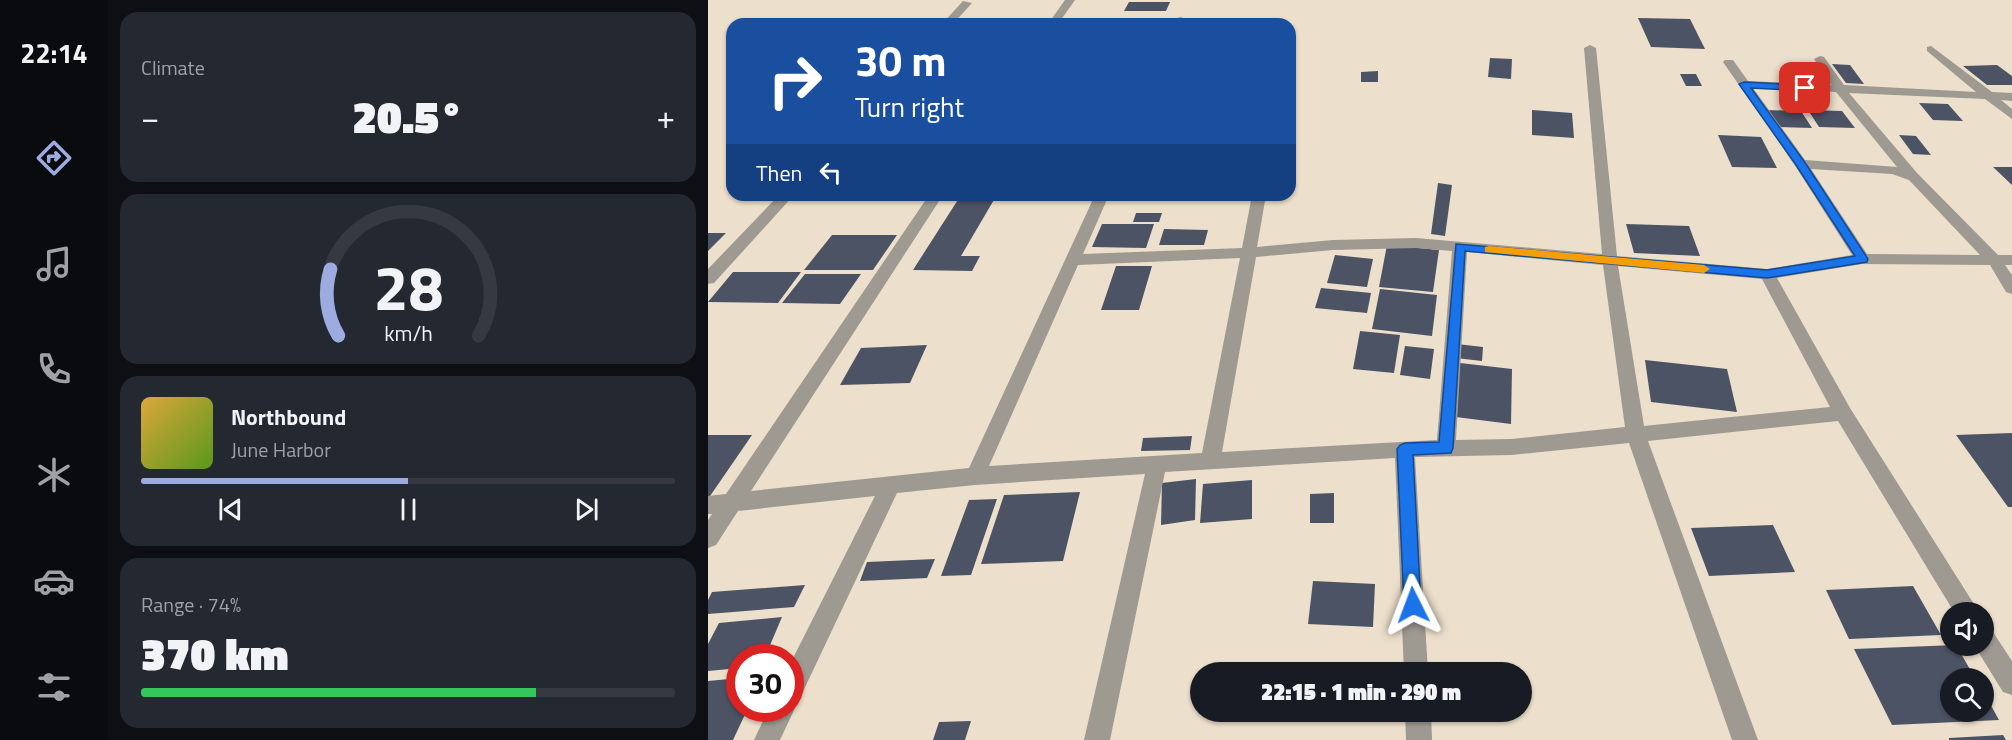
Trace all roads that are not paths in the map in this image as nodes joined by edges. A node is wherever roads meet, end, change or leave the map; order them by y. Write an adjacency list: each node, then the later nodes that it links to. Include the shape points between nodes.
1 (1070, 0): 4 (street)
2 (968, 3): 3 (street)
3 (953, 18)
4 (1057, 18)
5 (1590, 48): 25 (street)
6 (1931, 49): 11 (street)
7 (1820, 59): 10 (street)
8 (1729, 62): 9 (street)
9 (1744, 84): 10 (street); 14 (street)
10 (1839, 89): 11 (street); 15 (street)
11 (1989, 97): 12 (street); 13 (street)
12 (2012, 97)
13 (2012, 116)
14 (1801, 164): 15 (street, via 1894,170); 22 (street)
15 (1914, 177): 24 (street)
16 (781, 201): 27 (street)
17 (932, 201): 37 (street)
18 (1099, 201): 23 (street)
19 (1258, 201): 21 (street)
20 (1460, 247): 21 (street, via 1416,243 1344,245); 25 (street); 31 (street)
21 (1247, 253): 23 (street); 33 (street)
22 (1862, 259): 24 (street); 26 (street)
23 (1072, 260): 35 (street)
24 (2003, 260): 28 (street)
25 (1610, 262): 26 (street); 30 (street)
26 (1767, 274): 29 (street)
27 (708, 279)
28 (2012, 288)
29 (1843, 413): 30 (street); 40 (street)
30 (1635, 433): 31 (street, via 1511,447); 50 (street)
31 (1446, 448): 32 (street)
32 (1405, 449): 33 (street); 43 (street)
33 (1210, 461): 34 (street)
34 (1157, 464): 35 (street); 48 (street)
35 (975, 476): 36 (street)
36 (891, 484): 37 (street); 42 (street)
37 (732, 502): 38 (street); 39 (street)
38 (708, 505)
39 (708, 538)
40 (1961, 602)
41 (1994, 654): 44 (street)
42 (804, 662)
43 (1416, 662)
44 (2012, 683)
45 (775, 722): 47 (street)
46 (1418, 722): 49 (street)
47 (767, 740)
48 (1097, 740)
49 (1419, 740)
50 (1745, 740)

